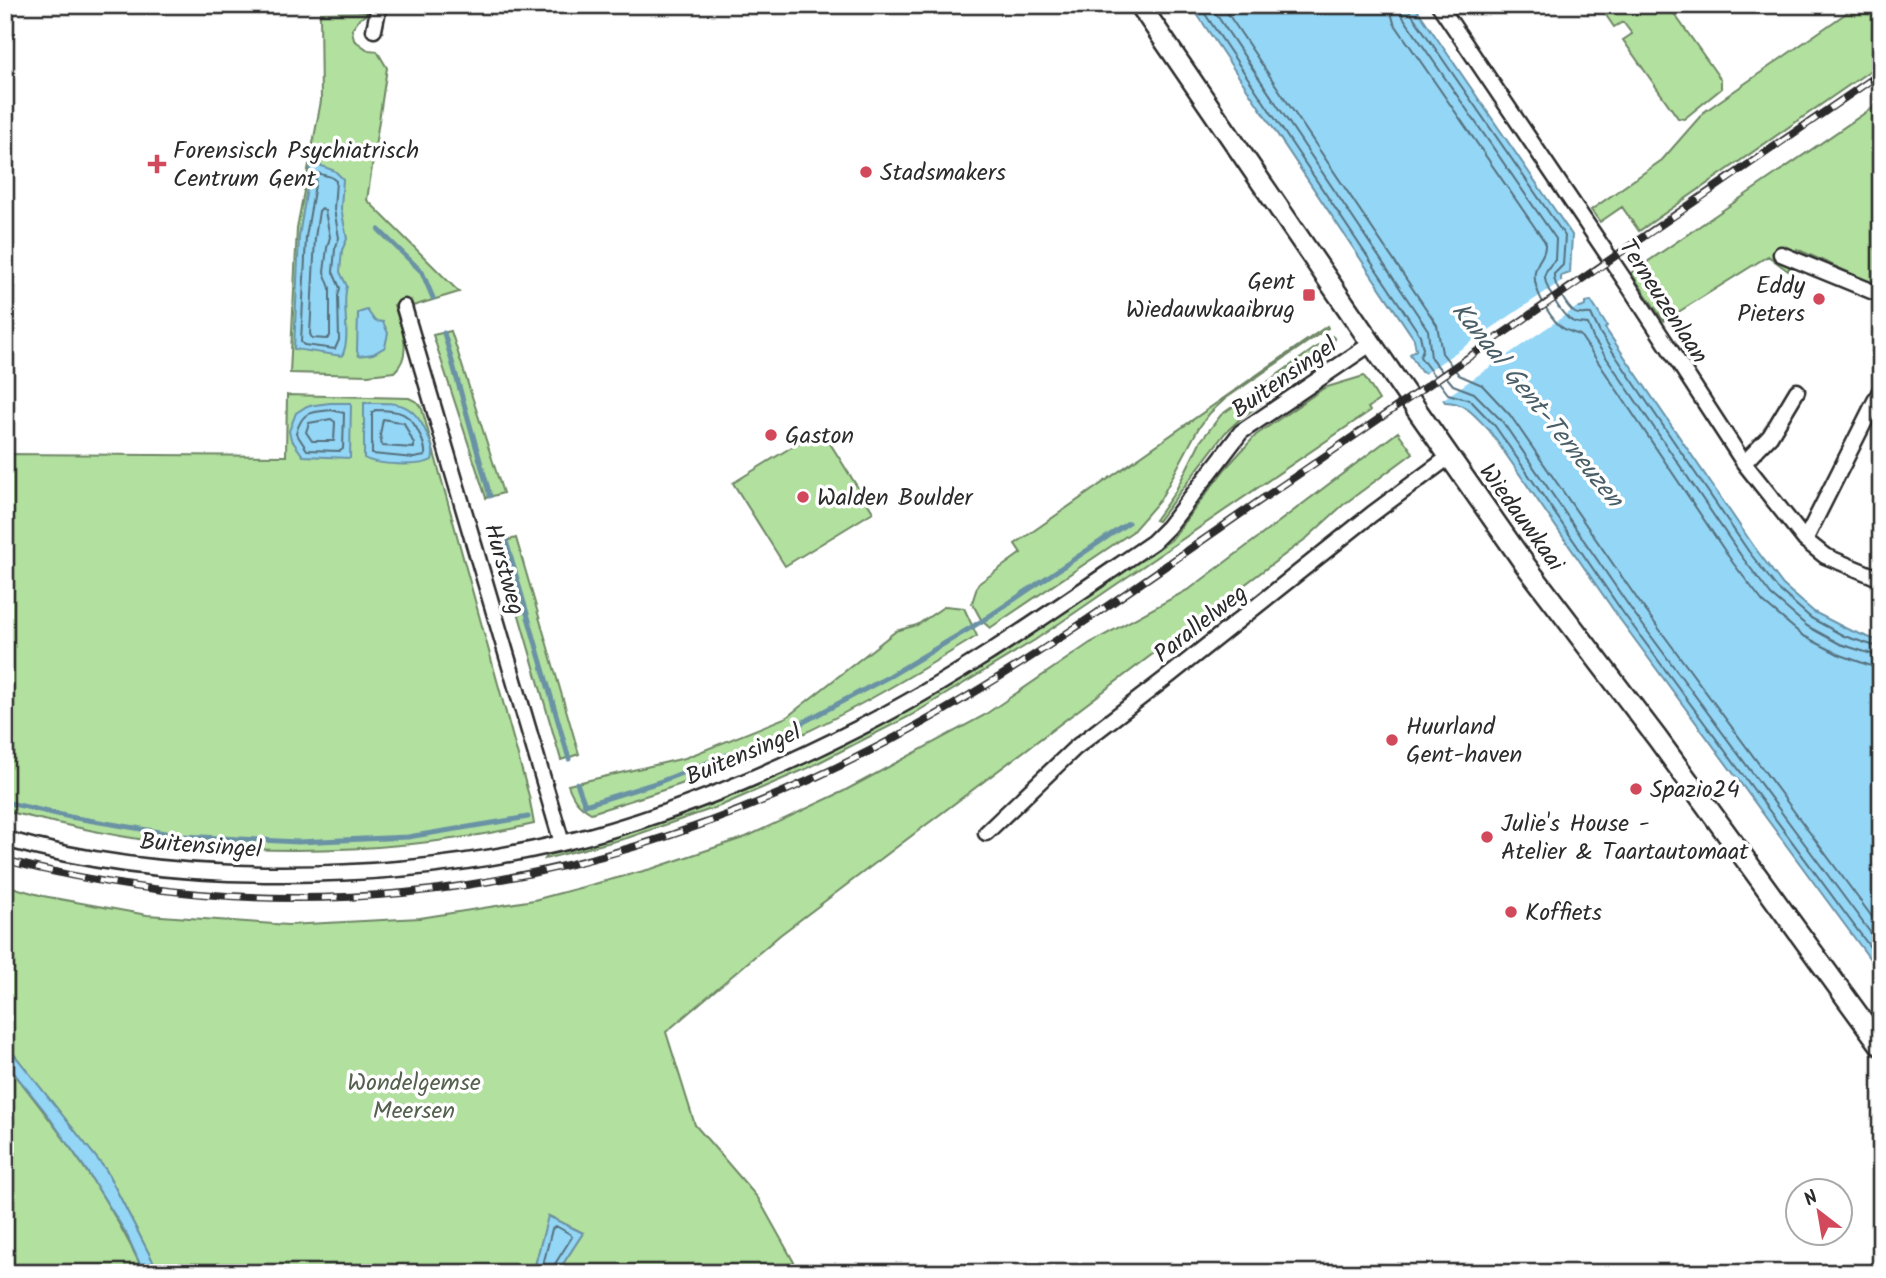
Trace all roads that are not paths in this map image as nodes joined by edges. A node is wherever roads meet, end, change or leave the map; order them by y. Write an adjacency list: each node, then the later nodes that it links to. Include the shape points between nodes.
1 (379, 5): 4 (street)
2 (1140, 5): 8 (main road, Wiedauwkaai)
3 (1445, 7): 12 (street, Terneuzenlaan)
4 (374, 30)
5 (1781, 254): 6 (street)
6 (1881, 295)
7 (404, 307): 17 (street, Hurstweg)
8 (1372, 343): 11 (main road, Wiedauwkaai); 17 (street, Buitensingel, via 1241,432 1153,542 954,674 862,726 761,774)
9 (1881, 389): 13 (street)
10 (1797, 391): 12 (street, via 1770,436)
11 (1449, 457): 15 (street, Parallelweg, via 1075,748); 18 (main road, Wiedauwkaai)
12 (1744, 463): 13 (street, Terneuzenlaan)
13 (1805, 540): 14 (street, Terneuzenlaan, via 1825,556)
14 (1881, 579)
15 (986, 833)
16 (5, 839): 17 (street, Buitensingel, via 108,861 229,874 393,869)
17 (562, 843)
18 (1881, 1046)

